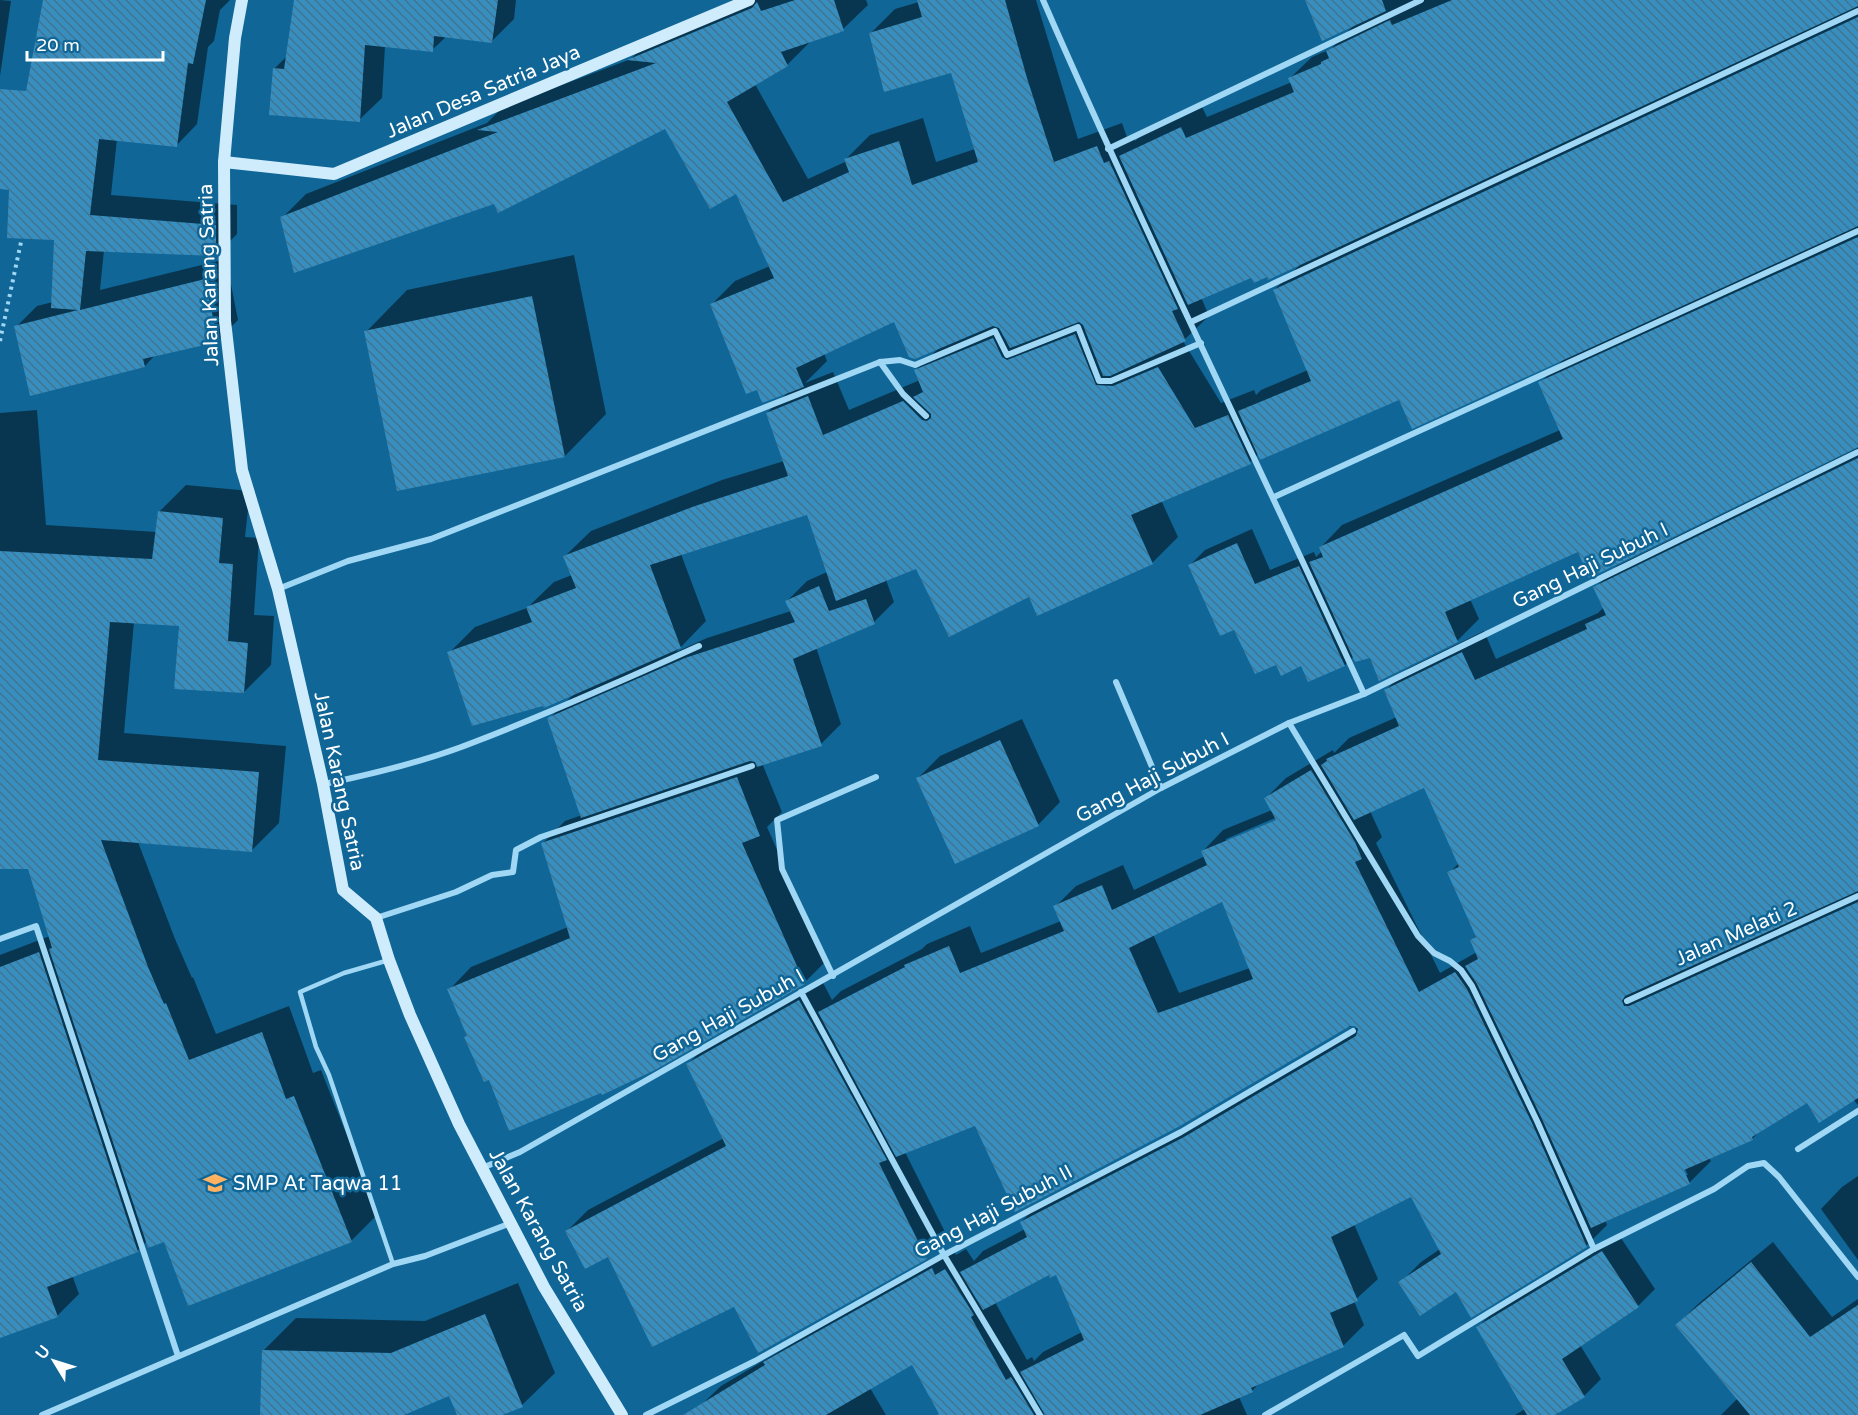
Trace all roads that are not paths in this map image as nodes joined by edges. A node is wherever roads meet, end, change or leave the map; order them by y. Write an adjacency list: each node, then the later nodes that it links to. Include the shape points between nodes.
1 (242, 0): 7 (street, Jalan Karang Satria)
2 (748, 0): 7 (street, Jalan Desa Satria Jaya, via 334,174)
3 (1043, 0): 6 (street)
4 (1421, 0): 6 (street)
5 (1858, 11): 9 (street)
6 (1108, 149): 9 (street)
7 (224, 162): 15 (street, Jalan Karang Satria, via 225,321 242,470)
8 (1858, 231): 14 (street)
9 (1191, 322): 10 (street)
10 (1201, 343): 11 (street, via 1111,381 1099,381 1078,327 1007,355 995,332 915,365 900,360); 14 (street)
11 (880, 362): 12 (street, via 903,394); 15 (street, via 431,539 348,561)
12 (926, 416)
13 (1858, 452): 18 (street, Gang Haji Subuh I)
14 (1274, 497): 18 (street)
15 (278, 589): 22 (street, Jalan Karang Satria)
16 (699, 646): 22 (street, via 475,742 368,775)
17 (1116, 682): 23 (street)
18 (1364, 694): 19 (street, Gang Haji Subuh I)
19 (1289, 723): 23 (street, Gang Haji Subuh I); 36 (street, via 1418,936 1434,953 1461,970 1472,986)
20 (752, 766): 25 (street, via 541,837 516,850 513,872 492,875 456,892)
21 (876, 777): 28 (street, via 777,820 782,869)
22 (323, 784): 25 (street, Jalan Karang Satria, via 343,890)
23 (1161, 788): 28 (street, Gang Haji Subuh I)
24 (1858, 896): 30 (street, Jalan Melati 2)
25 (376, 918): 27 (street, Jalan Karang Satria)
26 (0, 939): 40 (street, via 36,926)
27 (389, 960): 34 (street, Jalan Karang Satria, via 432,1067); 38 (lane, via 300,992)
28 (833, 976): 29 (street, Gang Haji Subuh I)
29 (801, 992): 34 (street, Gang Haji Subuh I, via 520,1152); 37 (street)
30 (1628, 1001)
31 (1353, 1031): 37 (street, Gang Haji Subuh II, via 1180,1132)
32 (1858, 1111): 33 (street)
33 (1798, 1149)
34 (481, 1168): 35 (street, Jalan Karang Satria)
35 (511, 1223): 38 (street, via 425,1256); 42 (street, Jalan Karang Satria, via 544,1287)
36 (1594, 1249): 39 (street, via 1714,1189 1748,1166 1764,1163); 45 (street, via 1418,1356 1404,1335)
37 (944, 1255): 43 (street, Gang Haji Subuh II, via 755,1361); 44 (street)
38 (393, 1263): 40 (street)
39 (1858, 1277)
40 (178, 1356): 41 (street)
41 (42, 1415)
42 (622, 1415)
43 (646, 1415)
44 (1040, 1415)
45 (1264, 1415)

